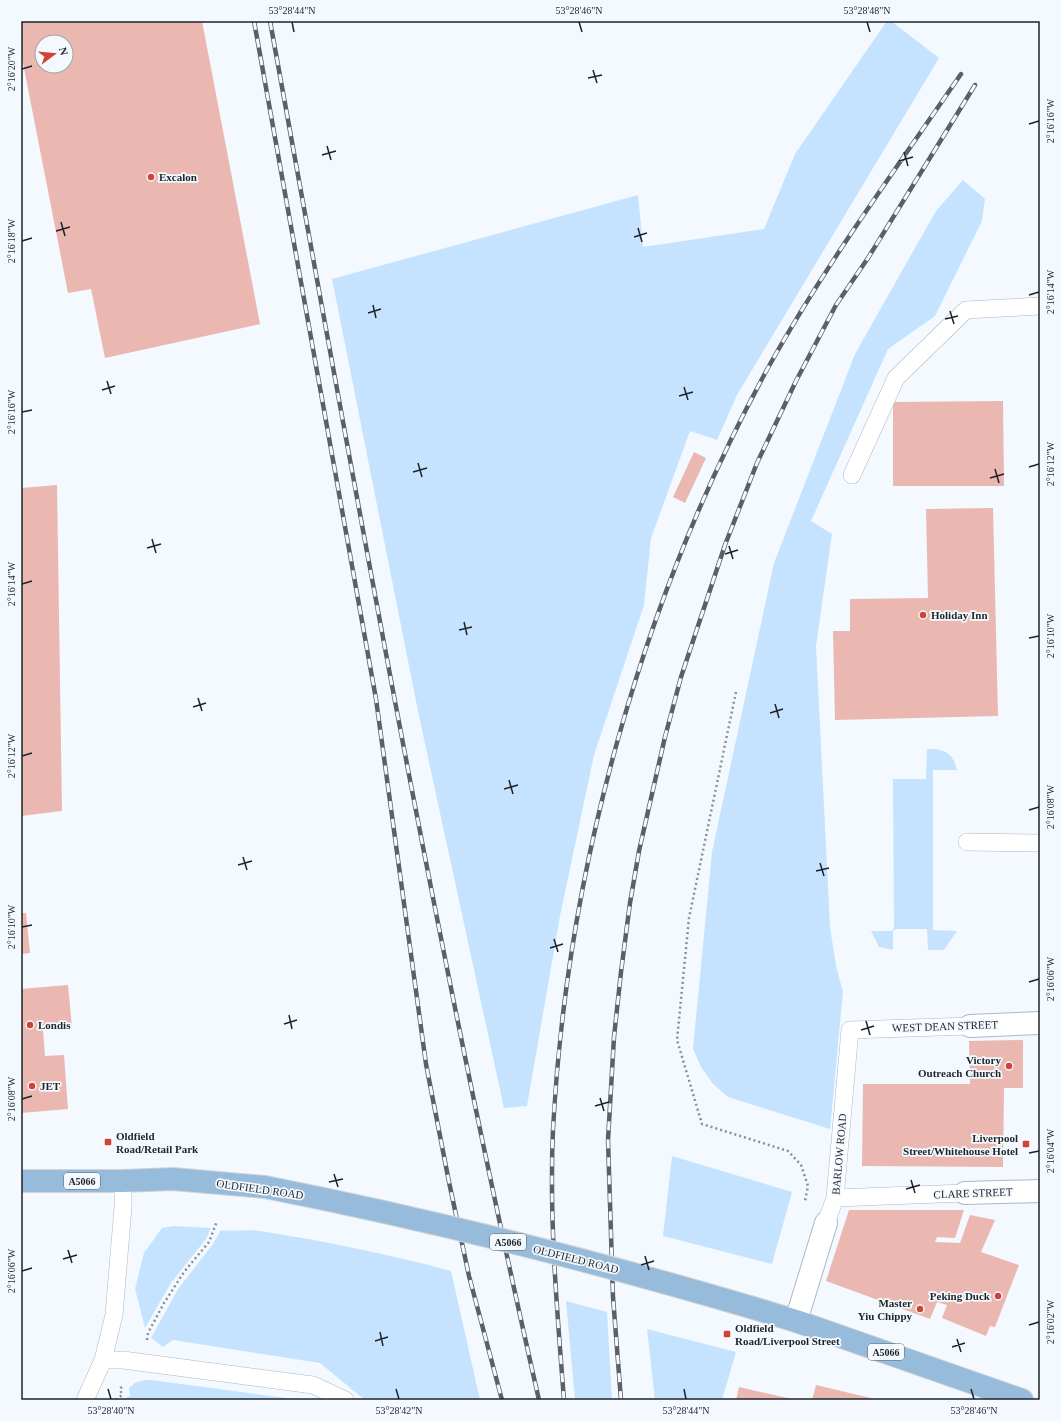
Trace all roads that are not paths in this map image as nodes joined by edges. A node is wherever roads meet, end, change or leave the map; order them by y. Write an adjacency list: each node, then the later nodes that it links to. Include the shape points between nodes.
1 (1040, 306): 2 (lane, via 966,310 896,378)
2 (852, 475)
3 (967, 842): 4 (lane)
4 (1040, 843)
5 (1040, 1022): 6 (street, WEST DEAN STREET)
6 (970, 1026): 7 (lane, WEST DEAN STREET)
7 (850, 1030): 12 (lane, BARLOW ROAD)
8 (21, 1181): 9 (main road, OLDFIELD ROAD / A5066)
9 (123, 1181): 14 (main road, OLDFIELD ROAD / A5066, bridge, via 173,1178 265,1188 431,1222 640,1275); 15 (lane, via 114,1315)
10 (1040, 1191): 11 (street, CLARE STREET)
11 (965, 1193): 12 (lane, CLARE STREET)
12 (835, 1198): 13 (lane, BARLOW ROAD)
13 (826, 1223): 14 (street, BARLOW ROAD)
14 (796, 1321): 18 (main road, OLDFIELD ROAD / A5066)
15 (103, 1360): 16 (lane); 17 (lane, via 123,1360 313,1385)
16 (85, 1400)
17 (345, 1400)
18 (1022, 1400)

